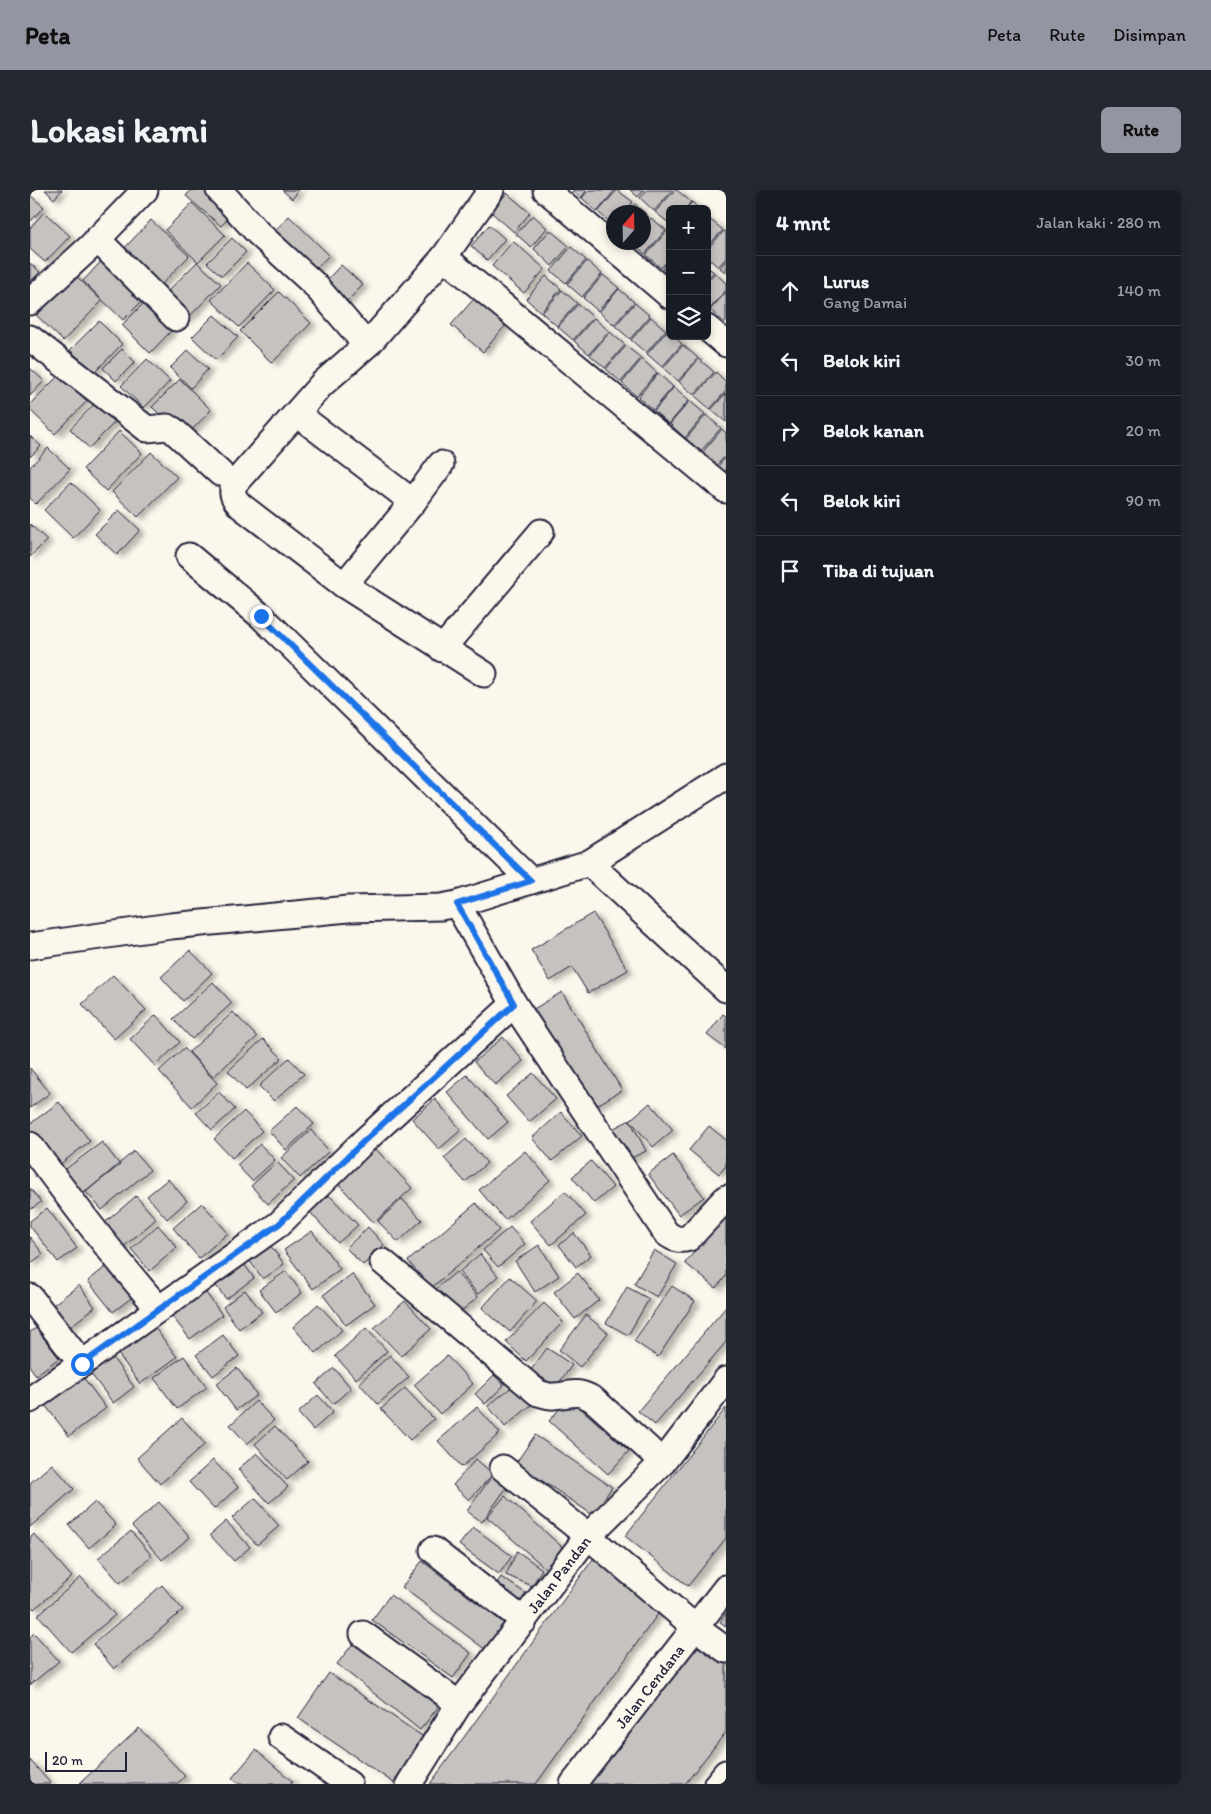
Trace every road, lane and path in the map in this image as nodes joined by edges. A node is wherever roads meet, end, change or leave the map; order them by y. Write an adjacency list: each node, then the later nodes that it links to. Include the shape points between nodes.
1 (145, 190): 5 (street)
2 (219, 190): 11 (street, via 258,233 314,284)
3 (491, 190): 6 (street)
4 (546, 190): 7 (street)
5 (97, 240): 8 (street); 9 (street)
6 (444, 257): 14 (street, via 370,342 322,384); 17 (street)
7 (669, 295)
8 (30, 302)
9 (176, 318)
10 (711, 331): 13 (street)
11 (358, 335)
12 (30, 338): 16 (street, via 146,430 168,427 173,430)
13 (726, 344)
14 (297, 414): 18 (street); 21 (street, via 234,482 232,494 241,506)
15 (441, 464): 18 (street)
16 (220, 473)
17 (726, 490)
18 (413, 502): 21 (street)
19 (541, 532): 22 (street)
20 (189, 556): 26 (street, via 261,616)
21 (344, 585): 22 (street)
22 (442, 649): 23 (street)
23 (484, 674)
24 (726, 776): 25 (street)
25 (589, 863): 26 (street); 29 (street)
26 (531, 881): 27 (street)
27 (457, 904): 28 (street, via 338,910 171,926); 30 (street)
28 (30, 946)
29 (726, 989)
30 (514, 1004): 32 (street, via 666,1233 673,1239 688,1238); 35 (street, via 364,1141 279,1224)
31 (30, 1145): 35 (street, via 107,1248)
32 (726, 1198)
33 (383, 1262): 39 (street, via 538,1393 553,1396 584,1393)
34 (30, 1296): 36 (street)
35 (159, 1309): 36 (street)
36 (82, 1364): 38 (street)
37 (726, 1380): 39 (street, Jalan Pandan)
38 (30, 1400)
39 (663, 1462): 41 (street, Jalan Pandan)
40 (503, 1468): 41 (street)
41 (588, 1536): 44 (street, Jalan Pandan); 45 (street)
42 (433, 1550): 44 (street)
43 (726, 1588): 45 (street, Jalan Cendana)
44 (524, 1620): 48 (street, Jalan Pandan)
45 (696, 1628): 47 (street); 53 (street, Jalan Cendana)
46 (363, 1634): 48 (street)
47 (726, 1650)
48 (459, 1704): 52 (street, Jalan Pandan)
49 (281, 1737): 51 (street)
50 (726, 1773): 54 (street)
51 (349, 1784)
52 (408, 1784)
53 (573, 1784)
54 (717, 1784)

